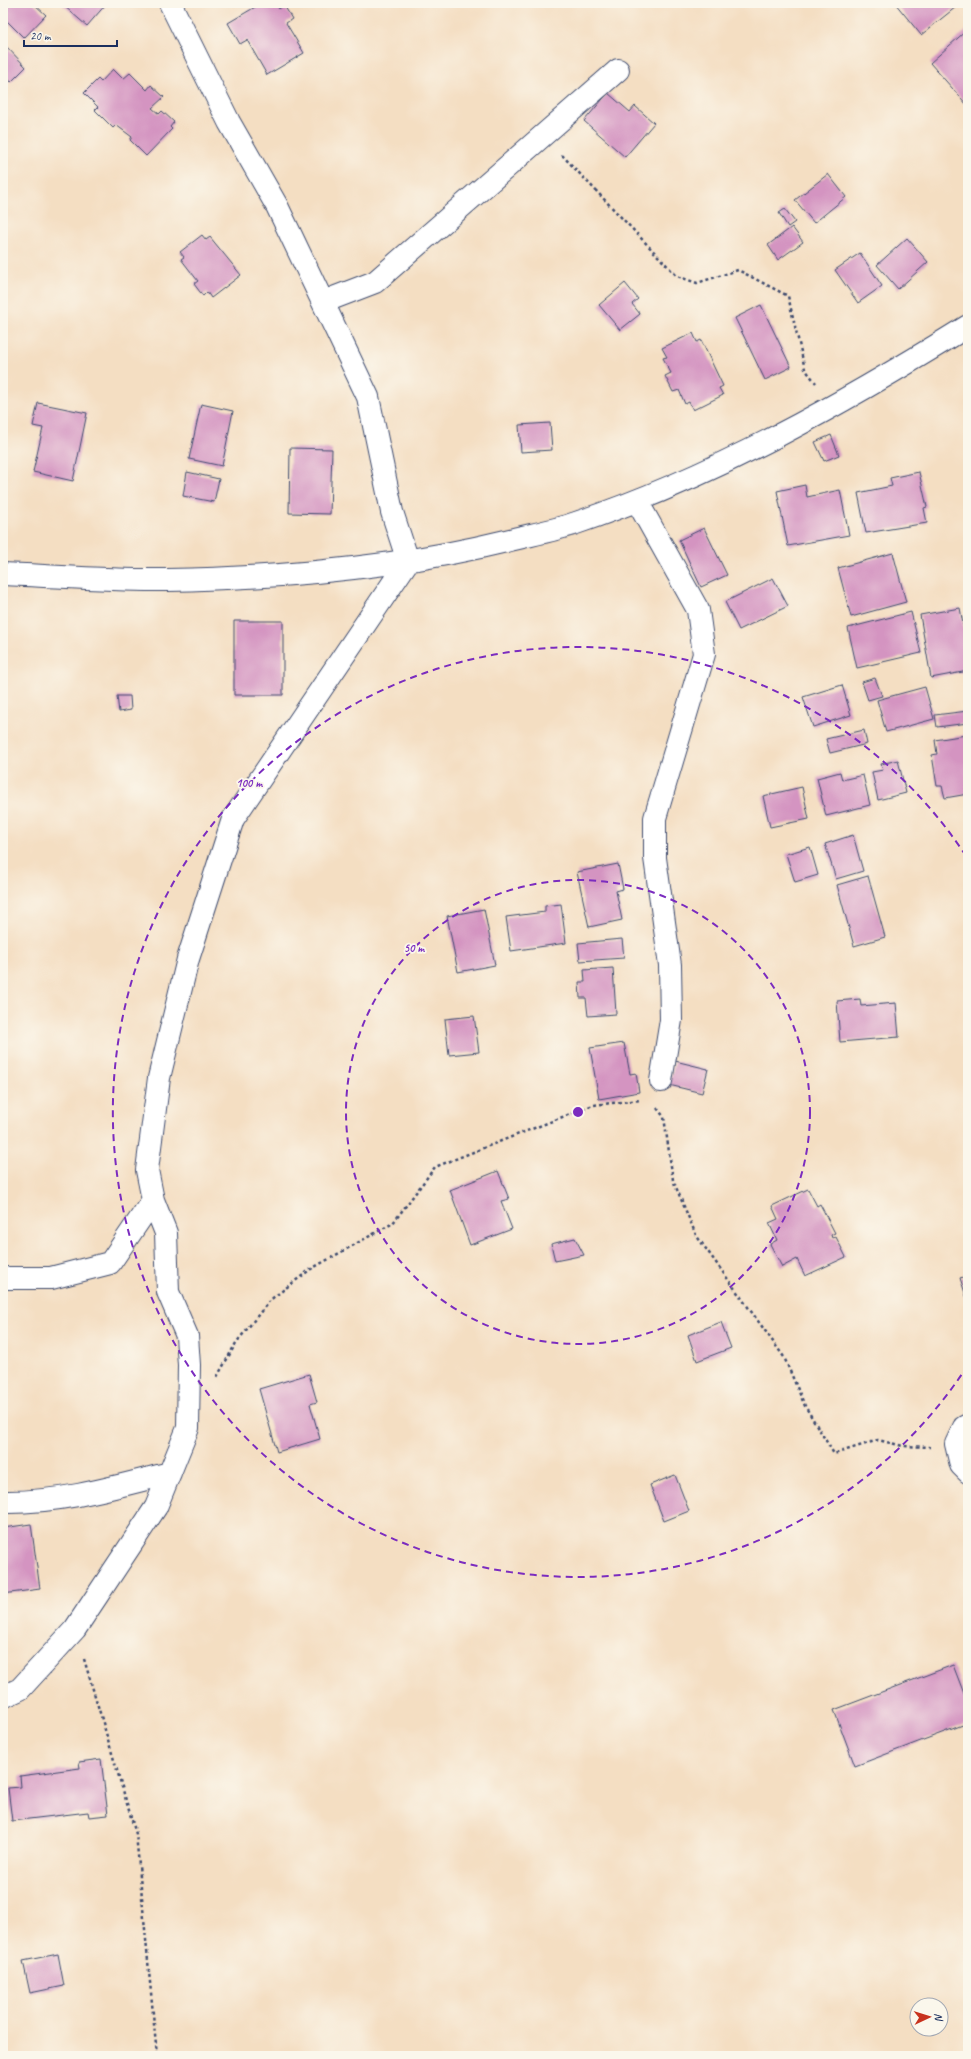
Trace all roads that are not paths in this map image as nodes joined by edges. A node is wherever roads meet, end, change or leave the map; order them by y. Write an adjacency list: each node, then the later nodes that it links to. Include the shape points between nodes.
1 (171, 3): 3 (street, via 229,122 277,206)
2 (618, 70): 3 (street, via 376,282)
3 (323, 302): 6 (street, via 368,397 392,512)
4 (968, 326): 5 (street, via 832,406 724,463)
5 (637, 501): 6 (street, via 573,524 476,548); 8 (street, via 698,610 704,654 655,818 655,858 671,988 671,1020)
6 (408, 561): 7 (street, via 286,574 165,580); 9 (street, via 233,819 188,959 159,1078 147,1170)
7 (3, 574)
8 (656, 1090)
9 (153, 1200): 10 (street, via 110,1263 52,1278); 13 (street, via 166,1233 168,1292 187,1336 189,1365 188,1428)
10 (3, 1278)
11 (968, 1425): 12 (street, via 956,1444)
12 (965, 1468)
13 (170, 1473): 14 (street, via 78,1496); 15 (street, via 156,1507 75,1630 20,1689)
14 (3, 1502)
15 (3, 1698)

